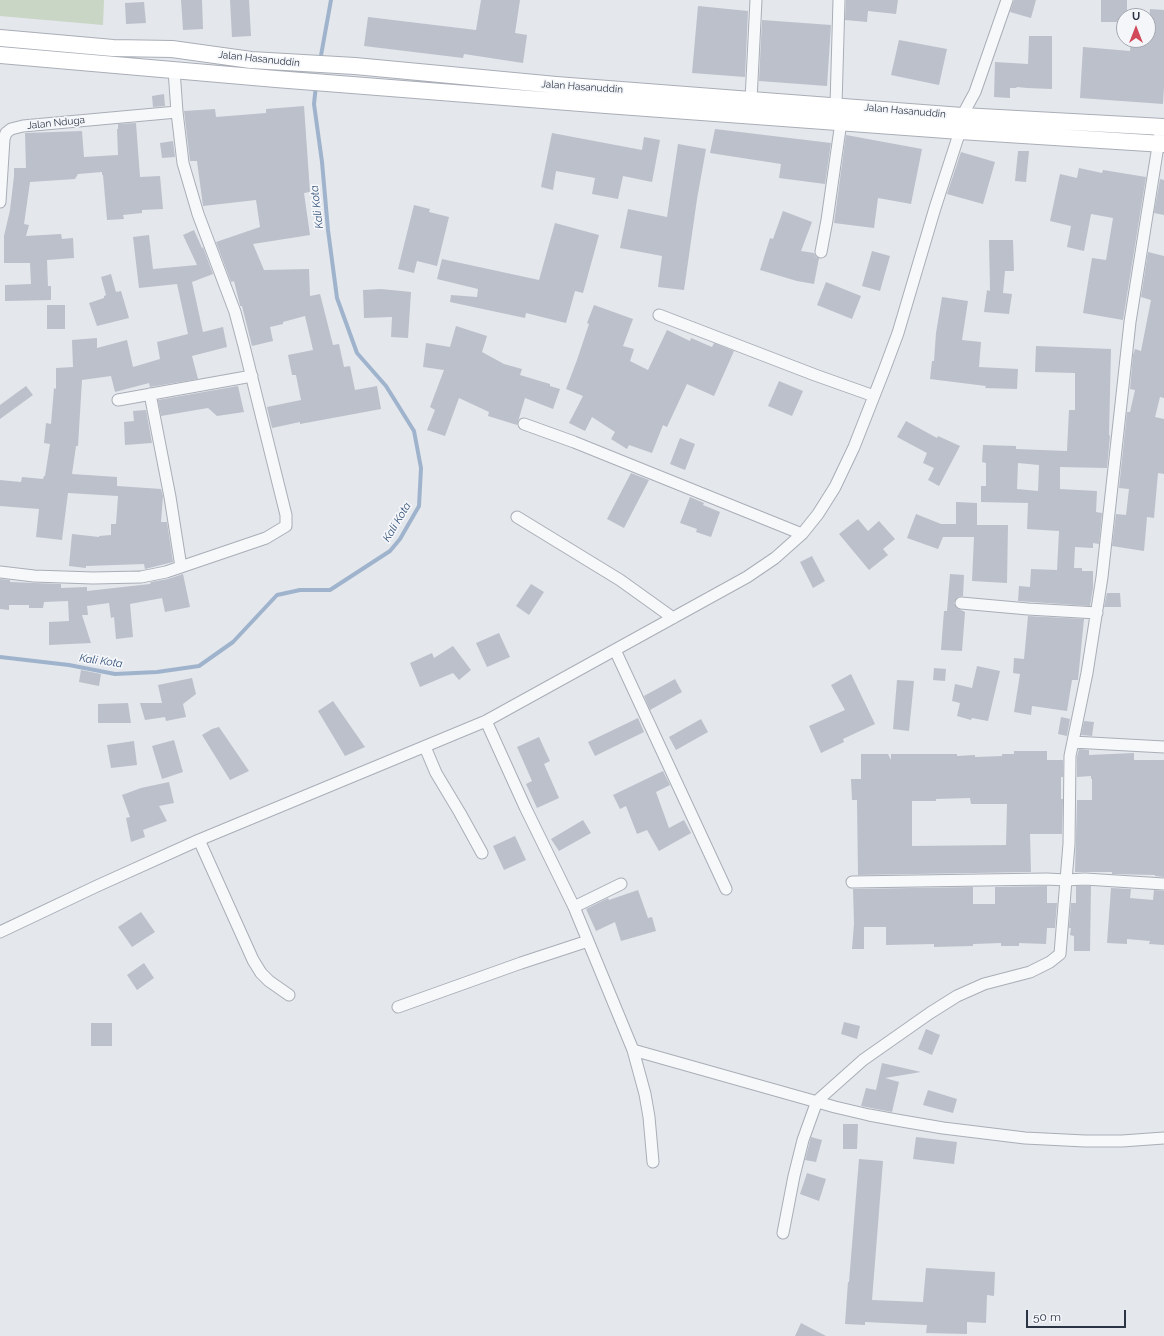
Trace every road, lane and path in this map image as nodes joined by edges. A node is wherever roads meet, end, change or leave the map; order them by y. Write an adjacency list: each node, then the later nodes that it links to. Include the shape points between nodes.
1 (756, 0): 8 (street)
2 (839, 0): 9 (street)
3 (1007, 0): 12 (street, via 975,92)
4 (0, 38): 7 (street, Jalan Hasanuddin, via 113,48 172,49 251,60 345,66)
5 (0, 55): 6 (street, Jalan Hasanuddin)
6 (174, 70): 7 (street, Jalan Hasanuddin, via 306,81); 10 (street)
7 (555, 93): 8 (street, Jalan Hasanuddin); 11 (street, Jalan Hasanuddin)
8 (751, 100): 9 (street, Jalan Hasanuddin)
9 (836, 105): 12 (street, Jalan Hasanuddin)
10 (176, 112): 15 (street, Jalan Nduga, via 11,129 4,139); 18 (street, via 183,163 198,214 235,312)
11 (841, 122): 12 (street, Jalan Hasanuddin); 16 (street)
12 (961, 123): 13 (street, Jalan Hasanuddin); 14 (street, Jalan Hasanuddin); 20 (street, via 898,333)
13 (1162, 127): 14 (street)
14 (1161, 144): 28 (street, via 1130,322)
15 (0, 202)
16 (821, 252)
17 (659, 315): 20 (street)
18 (252, 376): 19 (street); 25 (street, via 286,515 286,526 266,538)
19 (150, 394): 21 (street); 25 (street)
20 (874, 396): 24 (street, via 835,487)
21 (118, 400)
22 (524, 424): 24 (street)
23 (517, 517): 29 (street, via 620,580)
24 (802, 534): 29 (street, via 775,558 747,577)
25 (181, 567): 26 (street, via 141,577 119,578 34,576)
26 (0, 572)
27 (960, 603): 28 (street)
28 (1097, 613): 32 (street)
29 (672, 618): 30 (street)
30 (615, 650): 31 (street); 41 (street)
31 (486, 721): 33 (street); 42 (street)
32 (1073, 742): 34 (street); 37 (street, via 1069,774)
33 (425, 747): 35 (street); 36 (street, via 436,773)
34 (1164, 747)
35 (199, 840): 43 (street); 45 (street, via 257,966 269,981)
36 (482, 853)
37 (1066, 880): 38 (street); 40 (street); 48 (street, via 1060,954 1030,972 984,984 957,996 863,1060)
38 (852, 882)
39 (621, 884): 42 (street)
40 (1164, 884)
41 (726, 889)
42 (574, 907): 44 (street)
43 (0, 932)
44 (588, 941): 46 (street); 47 (street)
45 (289, 995)
46 (398, 1007)
47 (632, 1050): 48 (street); 50 (street, via 645,1094)
48 (817, 1101): 49 (street, via 902,1121 1025,1138 1085,1141); 51 (street, via 803,1140)
49 (1164, 1138)
50 (653, 1162)
51 (783, 1233)

